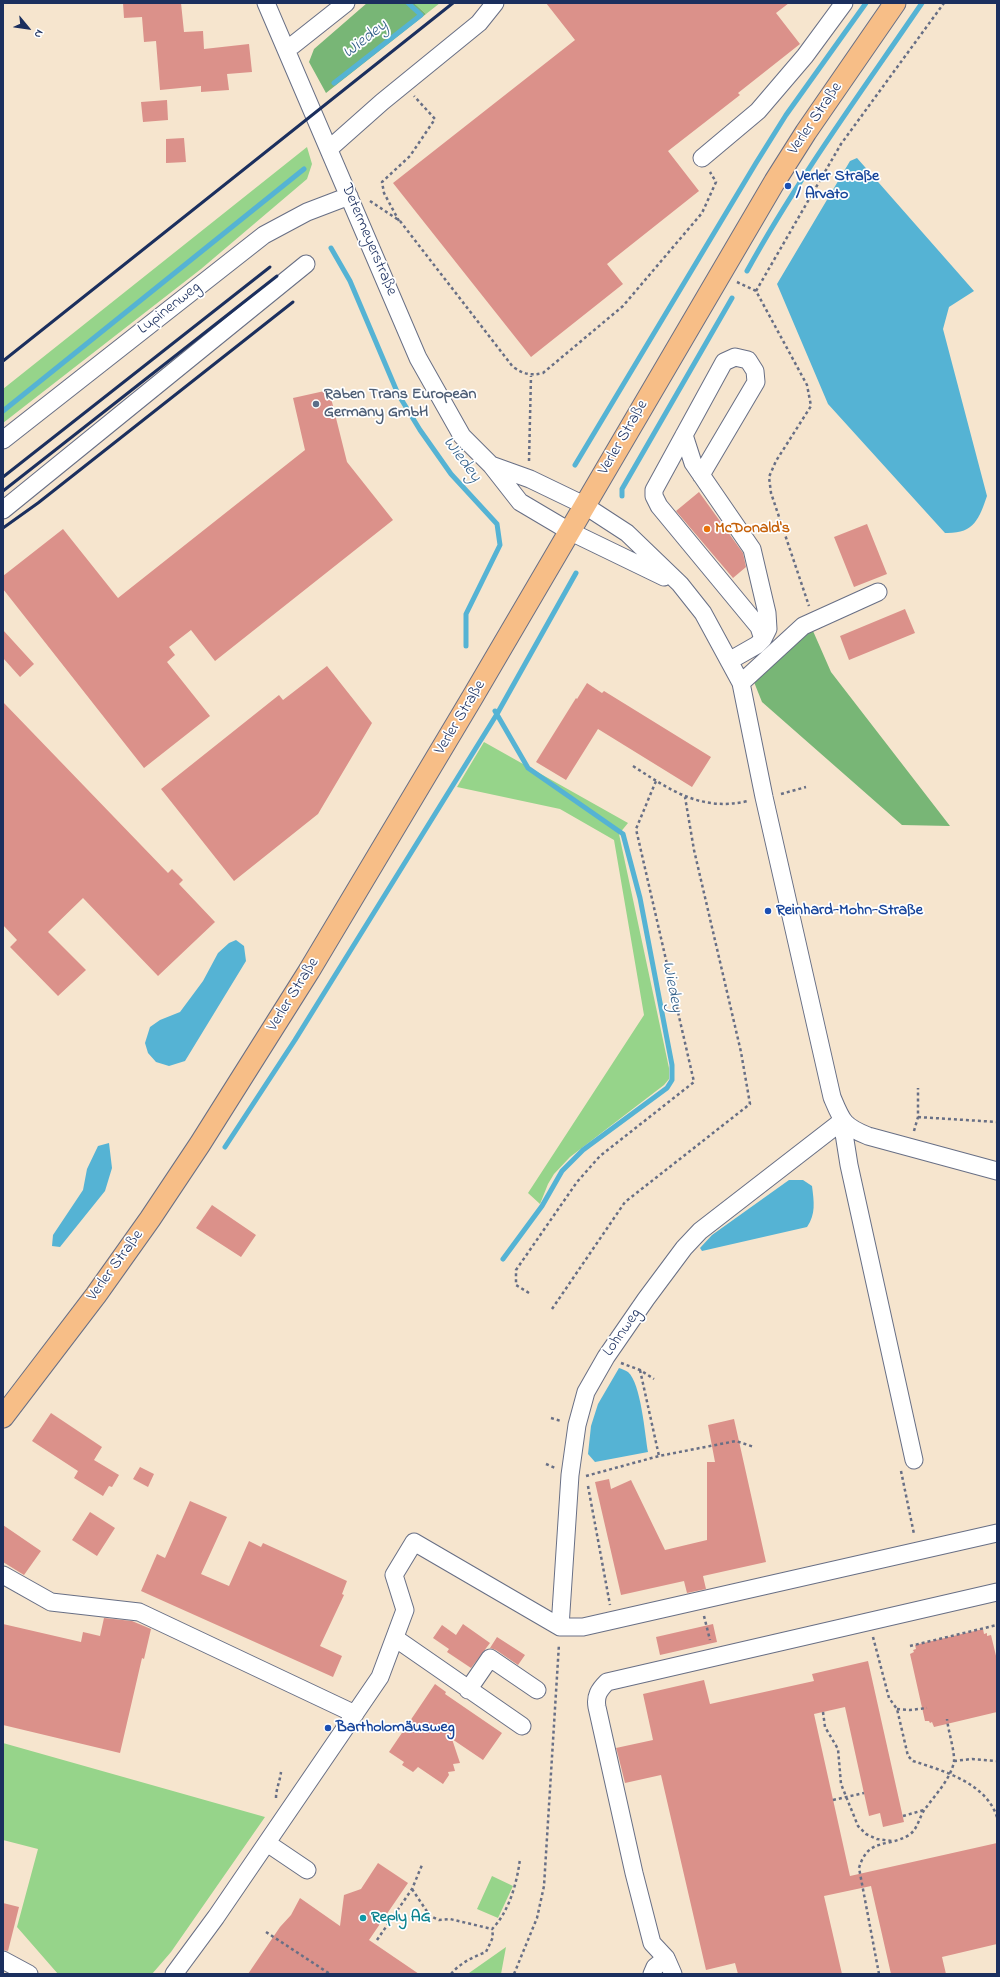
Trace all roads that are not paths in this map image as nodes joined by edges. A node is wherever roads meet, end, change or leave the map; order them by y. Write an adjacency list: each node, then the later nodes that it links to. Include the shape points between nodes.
1 (266, 3): 6 (street, Determeyerstraße)
2 (346, 3): 6 (street)
3 (495, 3): 7 (street, via 479,23)
4 (844, 3): 8 (street, via 805,56 758,111)
5 (895, 3): 15 (main road, Verler Straße, via 806,132)
6 (286, 48): 7 (street, Determeyerstraße)
7 (329, 149): 9 (street, Determeyerstraße)
8 (702, 158)
9 (348, 196): 12 (street, Lupinenweg, via 307,212 264,235); 13 (street, Determeyerstraße, via 418,358 462,436)
10 (306, 264): 16 (street)
11 (684, 436): 14 (street, via 693,463); 14 (street, via 724,362 735,357 748,360 755,371 756,382); 20 (street, via 654,490 654,496 659,506 758,627)
12 (3, 440)
13 (491, 465): 15 (street, Determeyerstraße, via 530,479); 17 (street, Determeyerstraße, via 520,502)
14 (701, 475): 20 (street, via 752,549 767,613 768,628)
15 (584, 505): 17 (main road, Verler Straße); 18 (street, via 627,532)
16 (3, 510)
17 (569, 531): 18 (street); 25 (main road, Verler Straße, via 309,972 200,1144 96,1295)
18 (680, 584): 21 (street, via 703,613)
19 (878, 592): 22 (street, via 803,626)
20 (763, 639): 21 (street)
21 (729, 661): 22 (street)
22 (741, 683): 23 (street, via 764,797 832,1097)
23 (842, 1121): 24 (street, via 854,1130); 26 (street, via 849,1165); 30 (street, Lohnweg, via 700,1231 684,1248 606,1357 586,1392 577,1425 578,1476)
24 (997, 1172)
25 (3, 1417)
26 (914, 1460)
27 (997, 1533): 30 (street, via 583,1627)
28 (3, 1575): 34 (street, via 51,1602 140,1612)
29 (997, 1592): 38 (street, via 607,1682 599,1690 596,1699 634,1873 652,1943)
30 (560, 1627): 31 (street, via 414,1542 394,1575 405,1610)
31 (396, 1638): 32 (street); 34 (street, via 380,1677)
32 (468, 1690): 33 (street, via 490,1658); 35 (street)
33 (537, 1690)
34 (355, 1714): 36 (street)
35 (522, 1726)
36 (267, 1843): 37 (street); 41 (street)
37 (307, 1870)
38 (666, 1958): 42 (street, via 655,1967); 43 (street)
39 (3, 1960): 40 (street)
40 (29, 1974)
41 (174, 1974)
42 (652, 1974)
43 (673, 1974)

